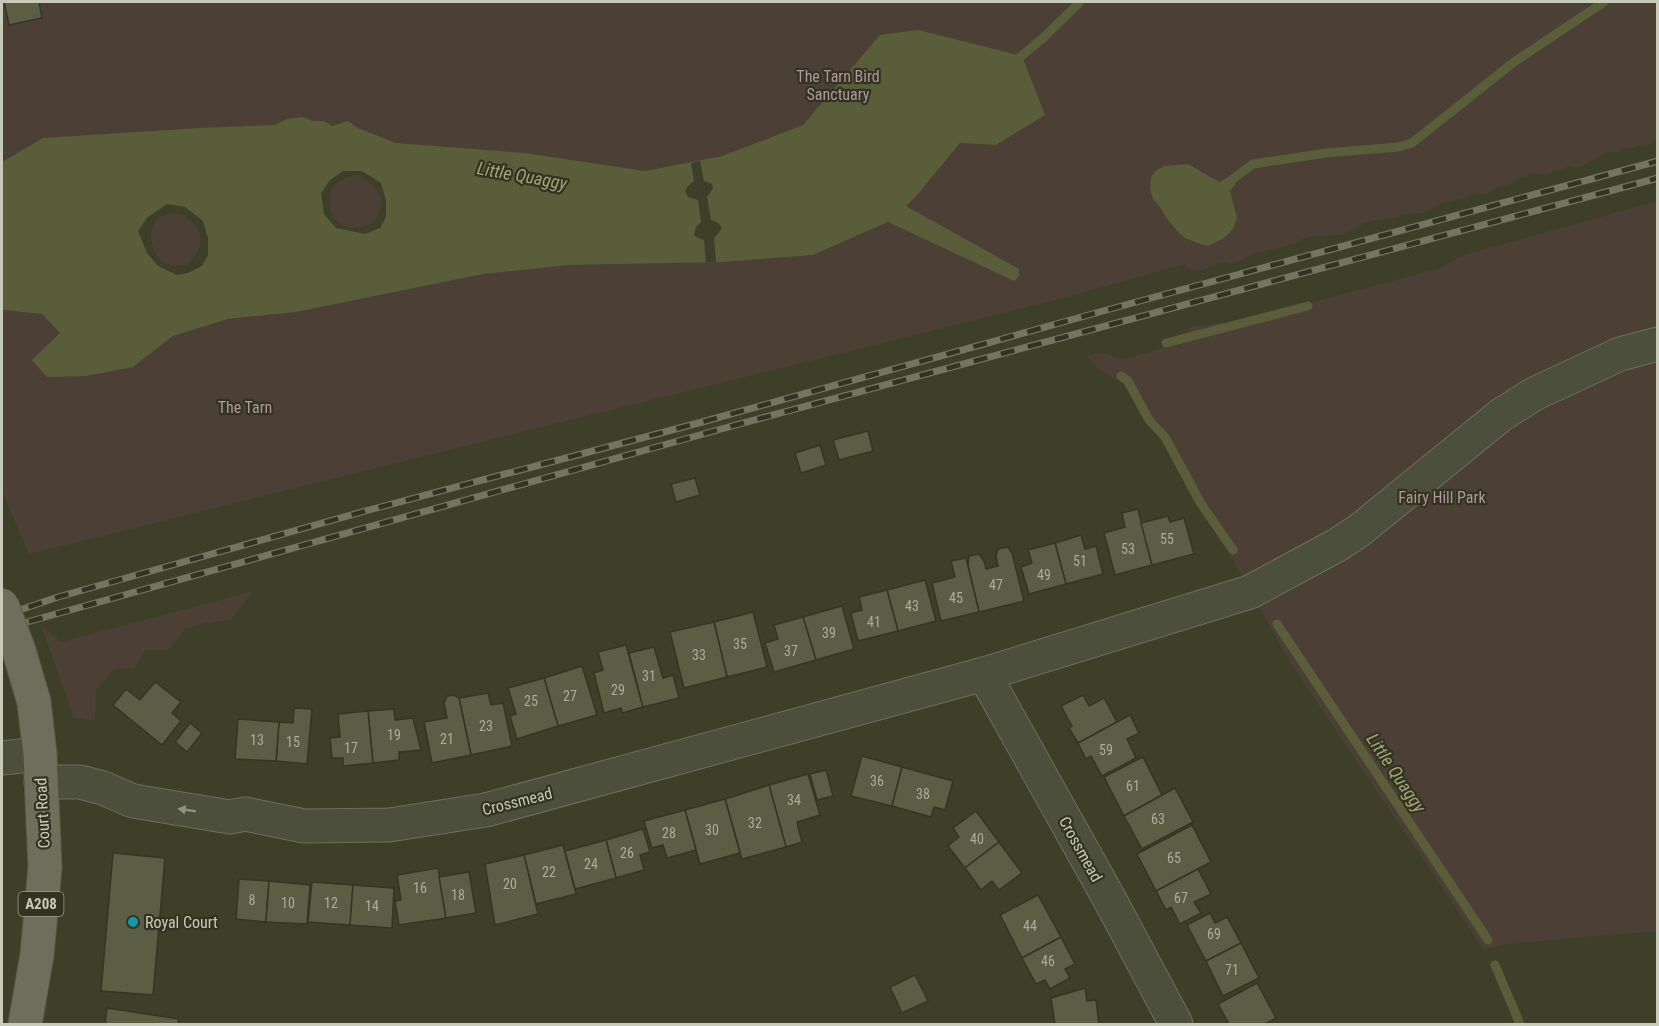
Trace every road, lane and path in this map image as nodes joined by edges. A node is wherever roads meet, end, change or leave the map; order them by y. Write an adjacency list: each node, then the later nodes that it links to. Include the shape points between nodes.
1 (1658, 344): 3 (street, Crossmead, via 1620,354 1534,394 1501,416 1362,529 1250,592)
2 (2, 605): 5 (main road, Court Road / A208, bridge, via 34,702)
3 (984, 674): 5 (street, Crossmead, one-way to 5, via 486,810 389,825 304,826 245,814 230,817 133,801); 7 (street, Crossmead)
4 (2, 758): 5 (street, Crossmead)
5 (40, 768): 6 (main road, Court Road / A208, via 45,867 37,955)
6 (25, 1024)
7 (1176, 1024)

